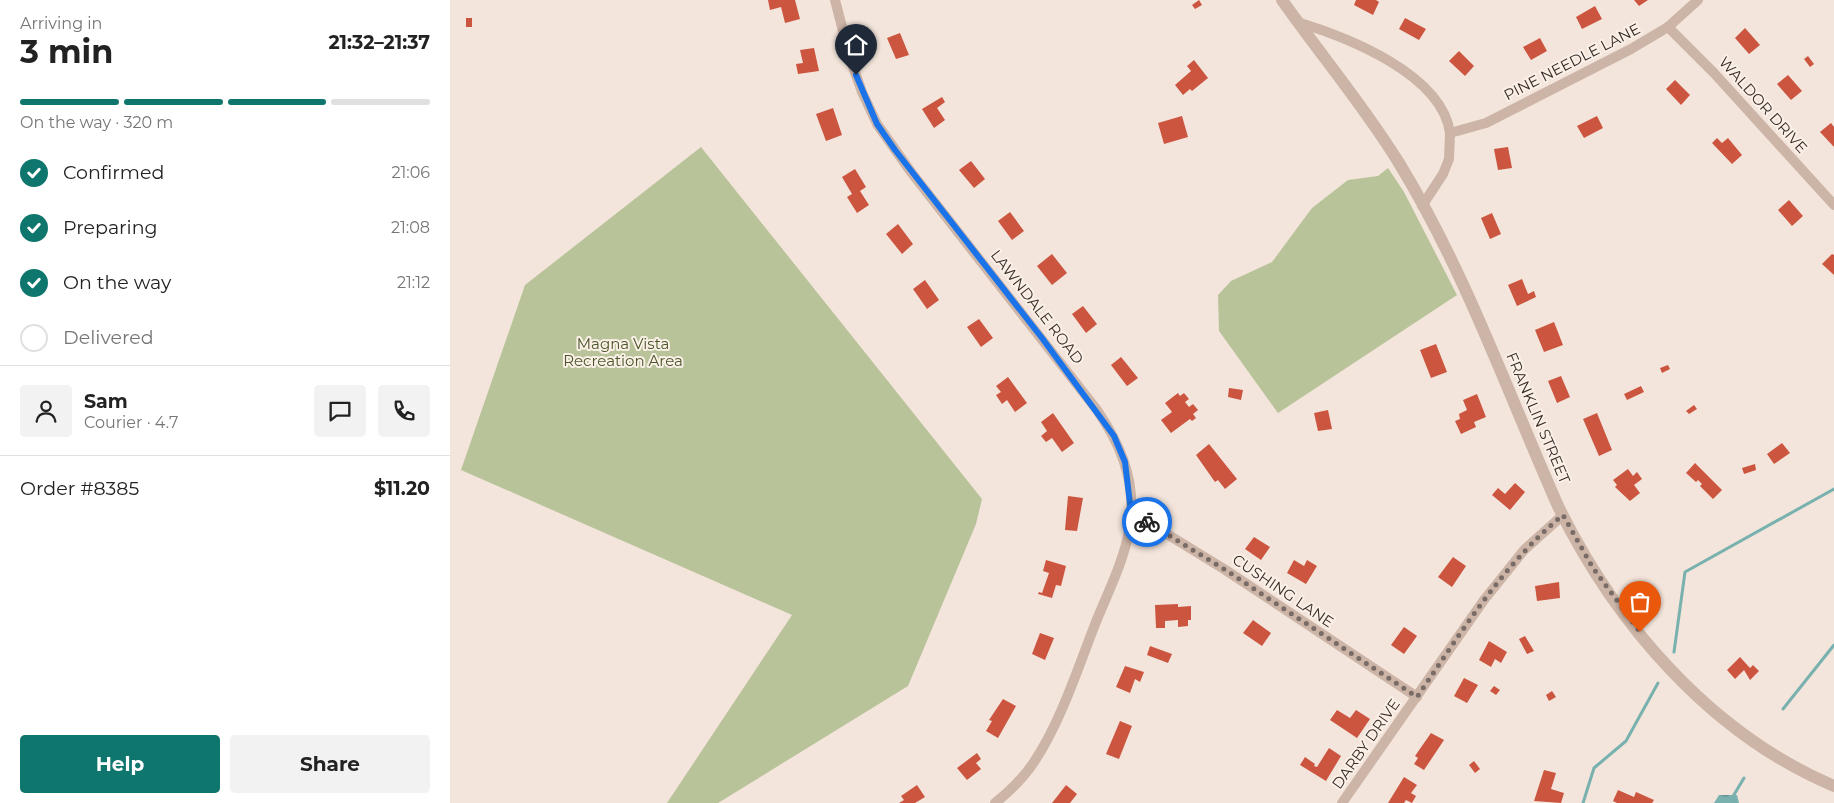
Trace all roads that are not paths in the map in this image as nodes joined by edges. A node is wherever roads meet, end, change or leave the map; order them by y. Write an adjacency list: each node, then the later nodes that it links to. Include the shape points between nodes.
1 (835, 0): 9 (street, LAWNDALE ROAD, via 850,58 877,124 1114,436 1125,462)
2 (1282, 0): 4 (street, FRANKLIN STREET)
3 (1698, 0): 5 (street, PINE NEEDLE LANE)
4 (1297, 22): 6 (street, via 1365,47 1417,81 1442,110); 8 (street, FRANKLIN STREET, via 1378,132)
5 (1668, 28): 6 (street, PINE NEEDLE LANE, via 1486,123); 7 (street, WALDOR DRIVE, via 1714,73)
6 (1450, 133): 8 (street, via 1449,159)
7 (1834, 205)
8 (1422, 206): 10 (street, FRANKLIN STREET, via 1478,316)
9 (1131, 512): 11 (street, CUSHING LANE, via 1224,569); 13 (street, LAWNDALE ROAD, via 1128,539 1119,567 1067,696 1034,762)
10 (1563, 515): 11 (street, DARBY DRIVE, via 1524,550 1484,600); 12 (street, FRANKLIN STREET, via 1573,537 1614,600 1685,686 1769,751)
11 (1417, 697): 14 (street, DARBY DRIVE)
12 (1834, 786)
13 (994, 803)
14 (1342, 803)

